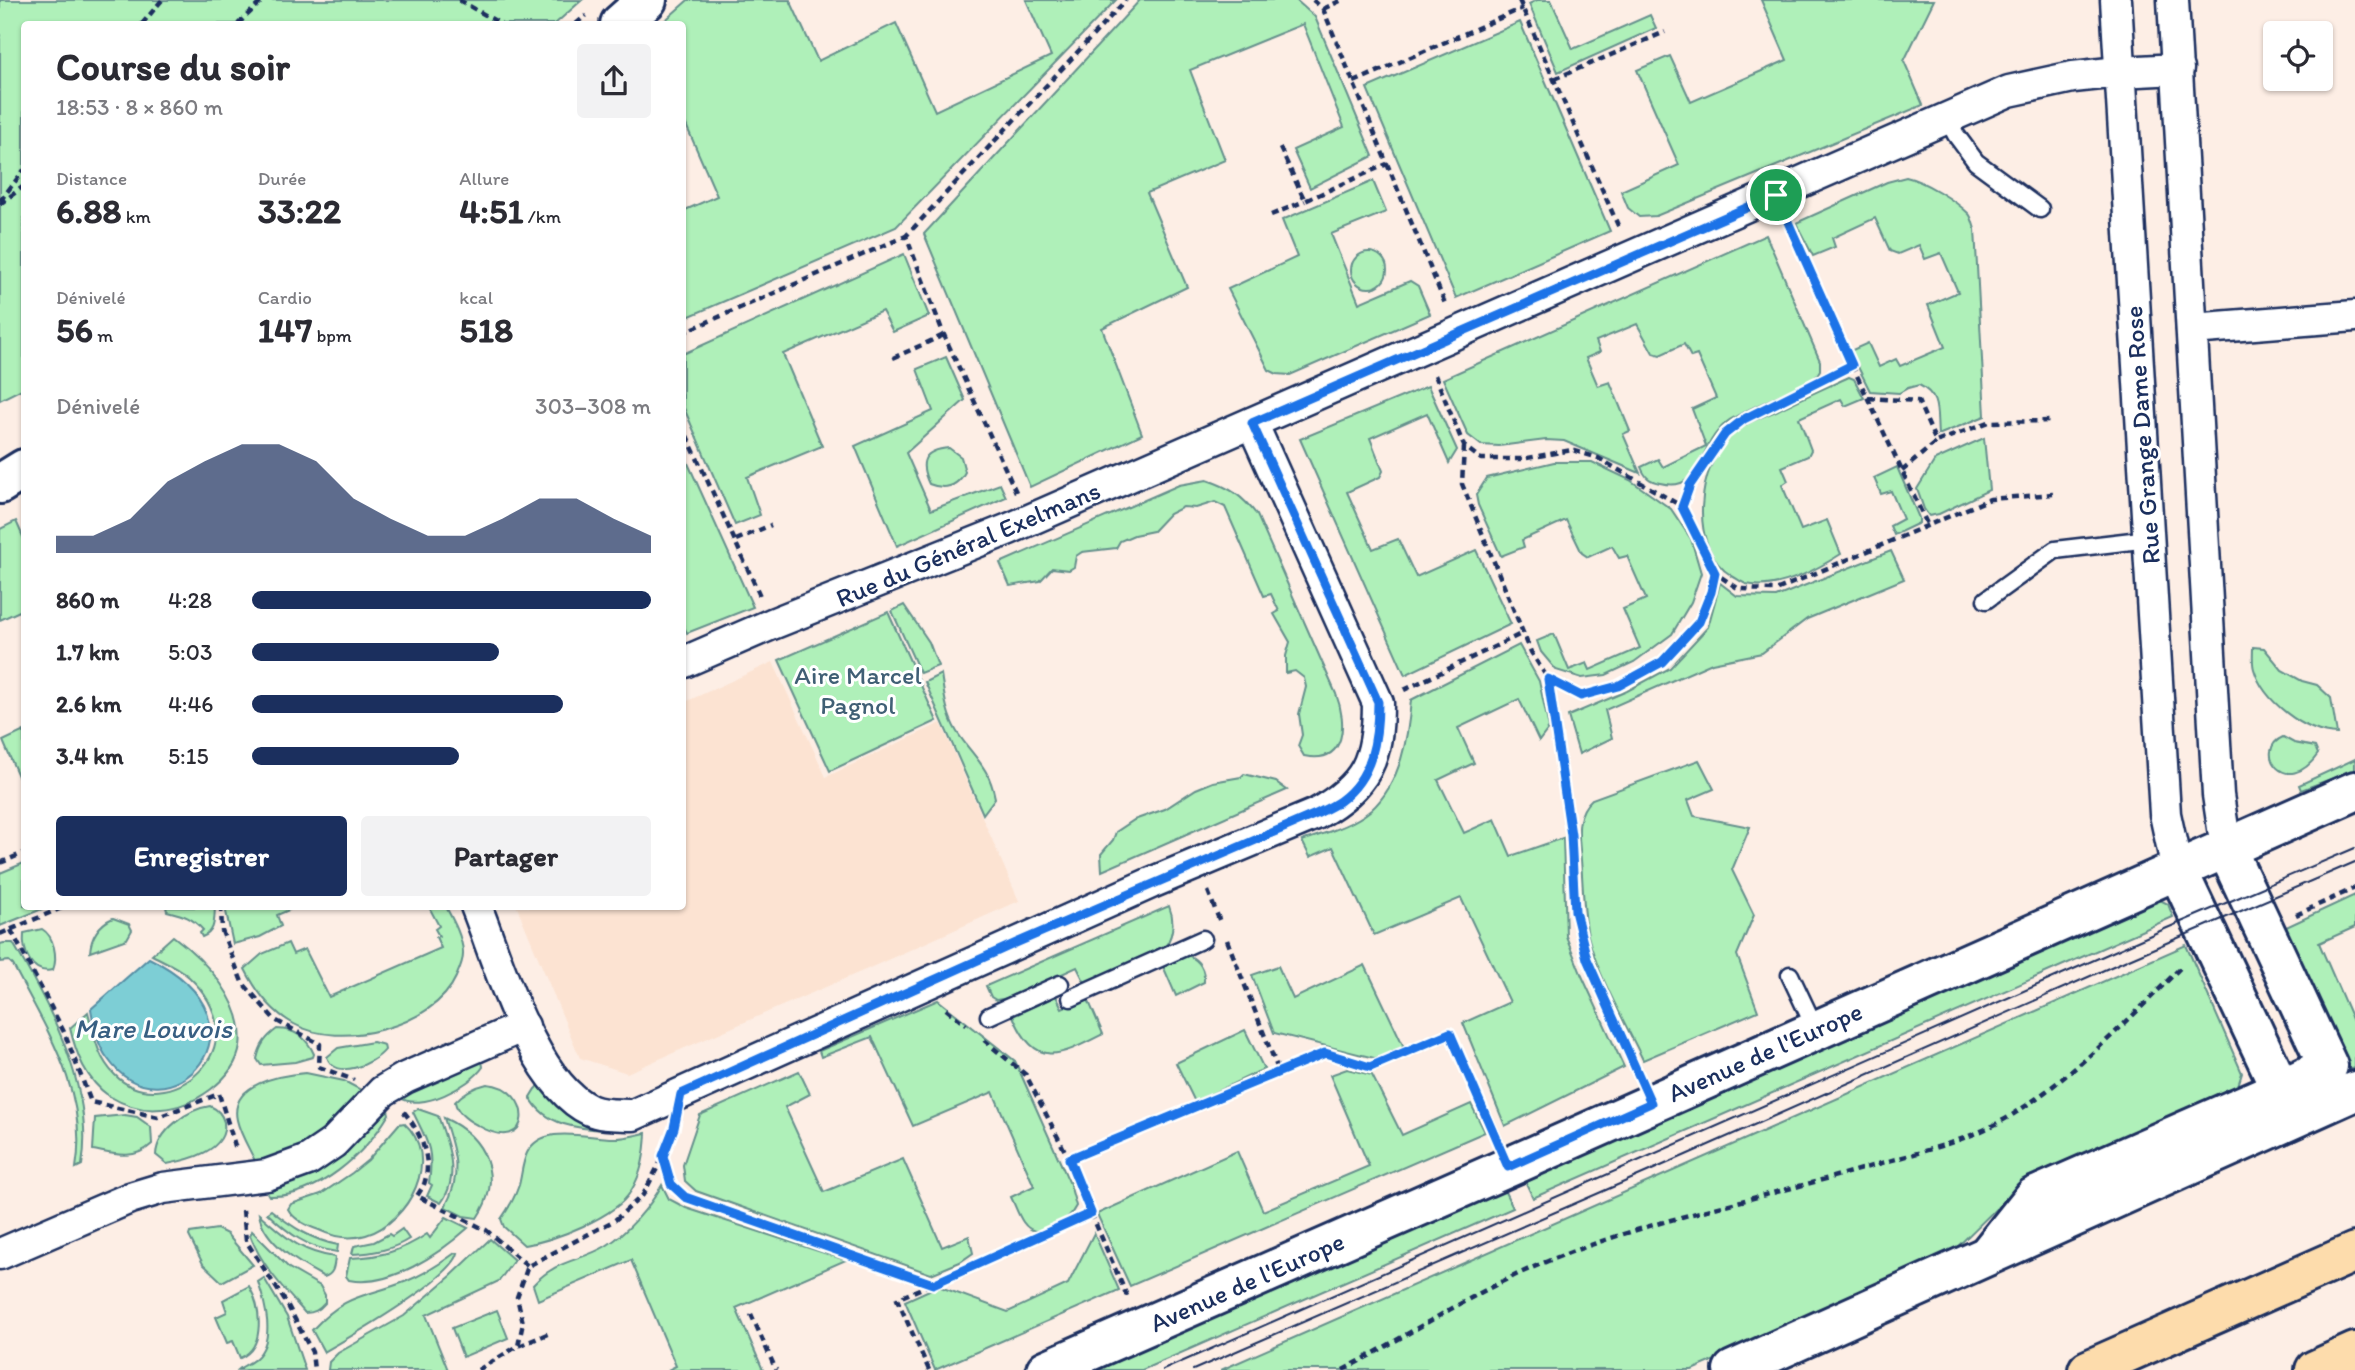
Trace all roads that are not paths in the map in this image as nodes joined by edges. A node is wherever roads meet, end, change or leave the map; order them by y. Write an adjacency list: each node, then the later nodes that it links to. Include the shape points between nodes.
1 (647, 0): 4 (main road)
2 (2116, 0): 6 (street, Rue Grange Dame Rose)
3 (2173, 0): 5 (street, Rue Grange Dame Rose)
4 (623, 21)
5 (2178, 69): 6 (street, Rue du Général Exelmans); 10 (street, Rue Grange Dame Rose)
6 (2119, 72): 7 (street, Rue du Général Exelmans, via 2010,91); 14 (street, Rue Grange Dame Rose)
7 (1948, 120): 8 (lane, via 1976,162); 11 (street, Rue du Général Exelmans)
8 (2040, 209)
9 (2355, 316): 10 (street)
10 (2192, 330): 18 (street, Rue Grange Dame Rose, via 2218,795)
11 (1252, 423): 16 (street, Rue du Général Exelmans); 26 (street, via 1378,702 1378,734 1372,754 1363,776 1341,800 633,1115 592,1111 572,1098 542,1064)
12 (21, 471): 13 (main road)
13 (0, 484)
14 (2148, 539): 15 (lane, via 2055,550); 19 (street, Rue Grange Dame Rose, via 2165,814)
15 (1986, 600)
16 (686, 661)
17 (2355, 791): 18 (main road, Avenue de l'Europe)
18 (2226, 848): 19 (main road, Avenue de l'Europe); 29 (main road, via 2328,1066)
19 (2177, 869): 27 (main road, Avenue de l'Europe); 29 (main road)
20 (478, 910): 26 (street)
21 (1203, 939): 24 (lane)
22 (1790, 975): 27 (lane)
23 (1060, 984): 25 (lane)
24 (1071, 998)
25 (989, 1016)
26 (524, 1026): 31 (street, via 383,1091 333,1143 308,1160 267,1175 163,1188 130,1198)
27 (1816, 1030): 33 (main road, Avenue de l'Europe)
28 (2355, 1091): 29 (main road)
29 (2288, 1104): 34 (main road, via 1988,1255)
30 (2355, 1252): 35 (highway)
31 (0, 1254)
32 (2355, 1352): 36 (highway)
33 (1046, 1370)
34 (1733, 1370)
35 (2088, 1370)
36 (2315, 1370)

